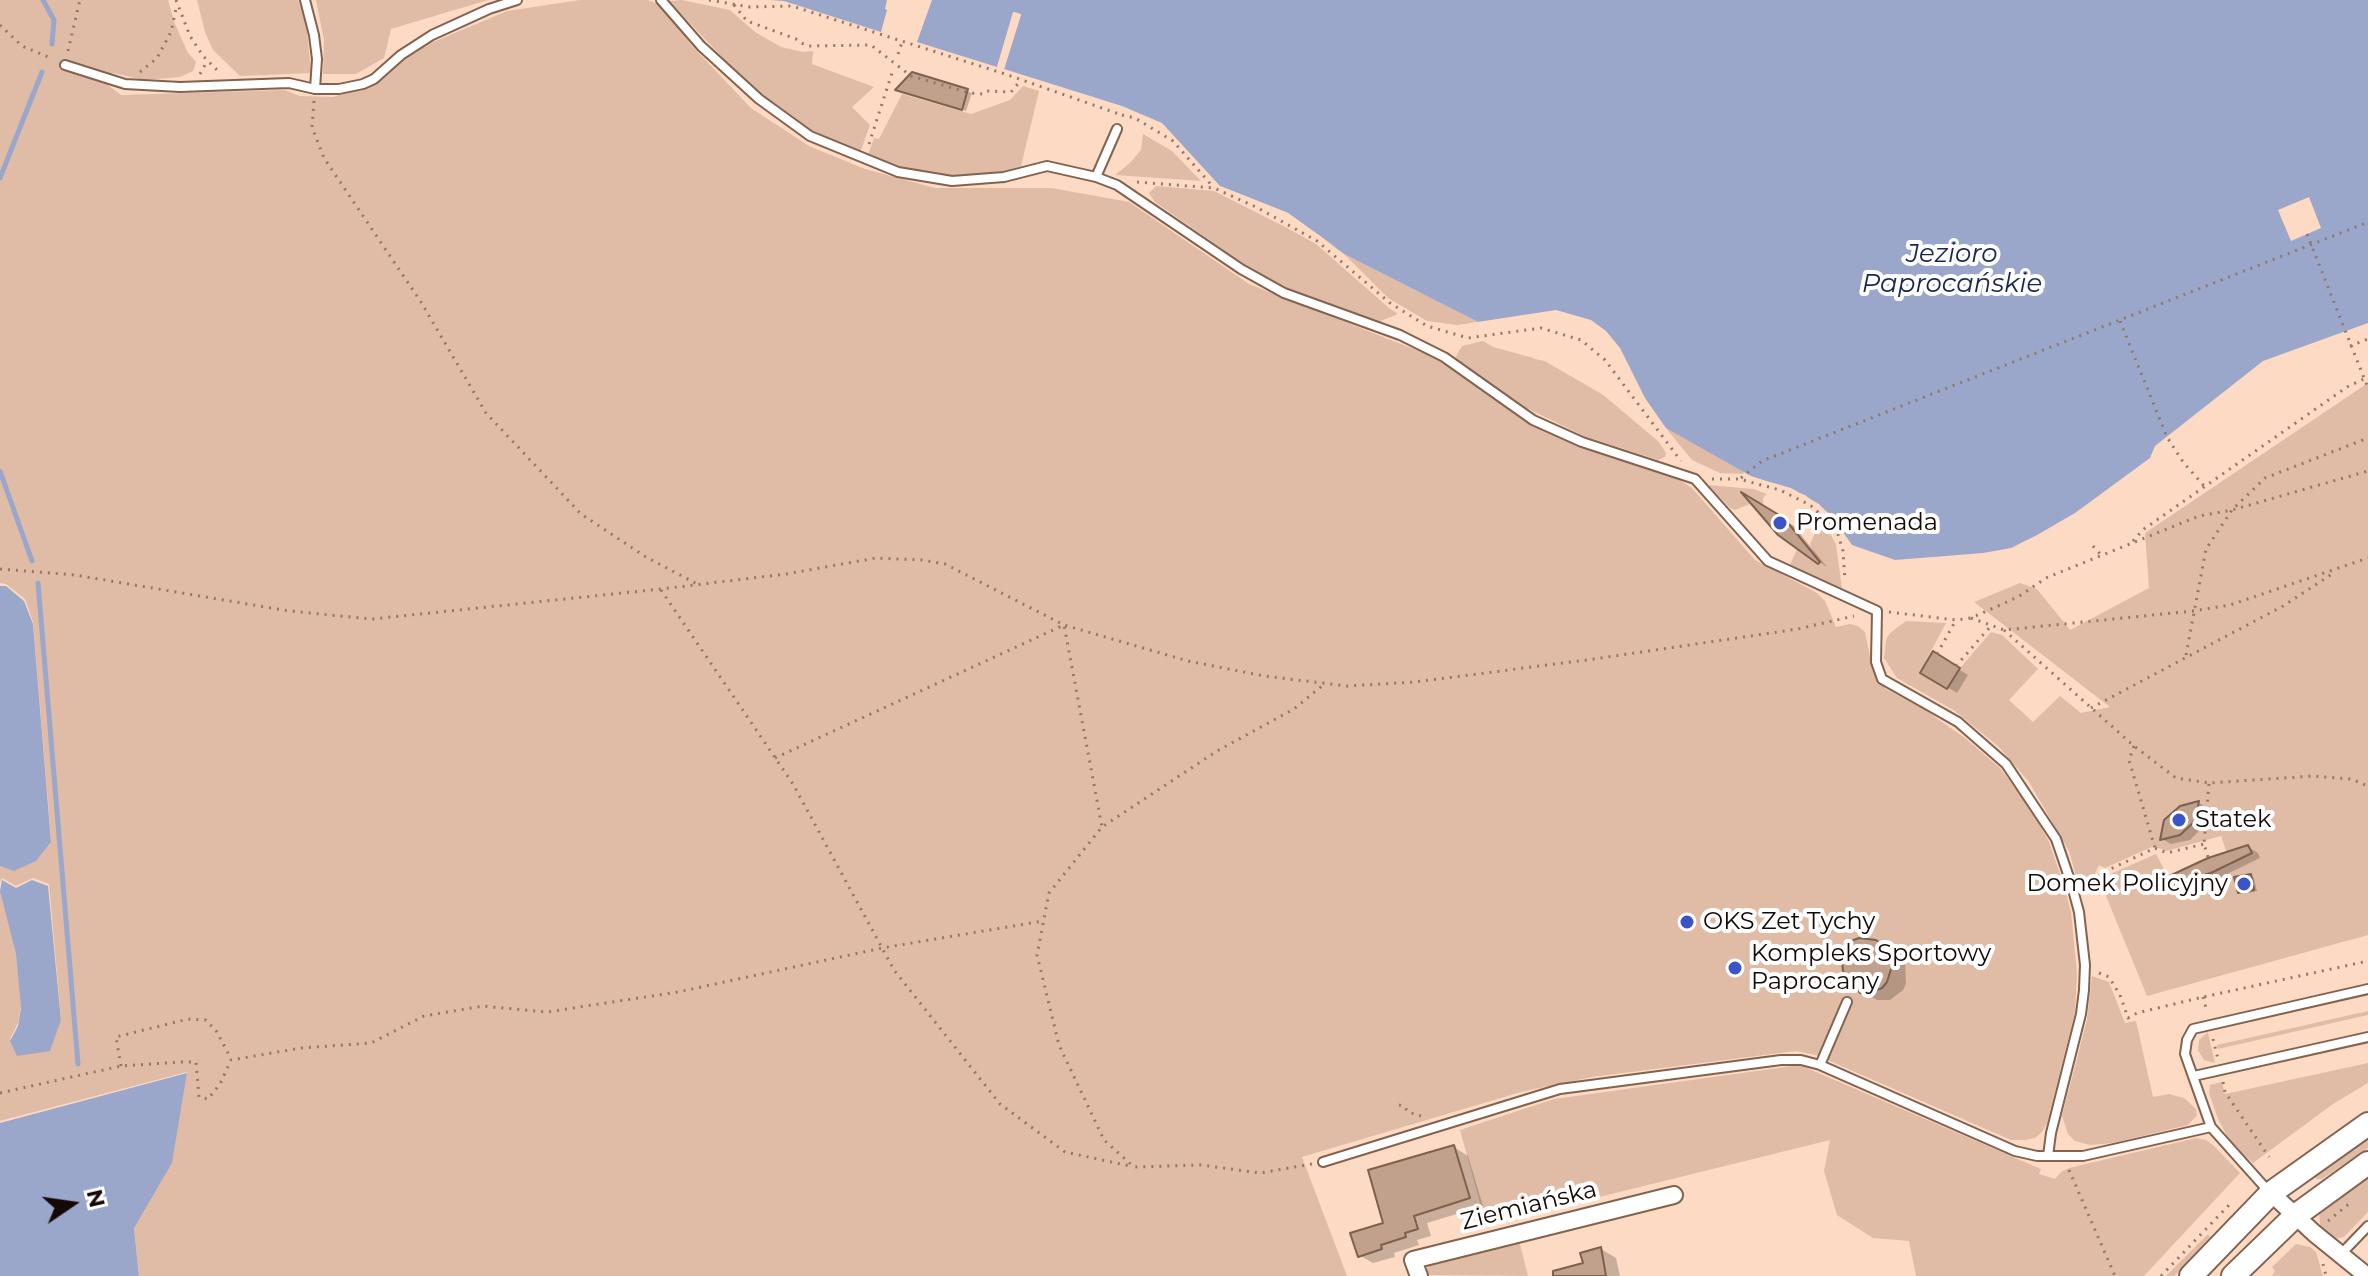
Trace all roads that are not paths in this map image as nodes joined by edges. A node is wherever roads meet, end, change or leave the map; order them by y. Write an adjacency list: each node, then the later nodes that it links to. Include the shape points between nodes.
1 (305, 0): 5 (lane, via 317,59)
2 (517, 0): 5 (lane, via 432,35 363,84)
3 (661, 0): 7 (lane, via 759,99 810,136 864,159 898,172 952,181 1004,177 1047,166)
4 (65, 65): 5 (lane, via 125,84 289,83)
5 (315, 89)
6 (1117, 129): 7 (lane)
7 (1096, 177): 15 (lane, via 1117,185 1284,293 1400,335 1444,357 1533,420 1695,479 1768,561 1877,611 1876,662 1882,679 1958,722 2006,764 2056,839 2068,872 2079,912 2084,990)
8 (2368, 989): 12 (lane, via 2193,1029 2185,1054)
9 (1847, 1002): 11 (lane)
10 (2368, 1037): 12 (lane)
11 (1820, 1065): 15 (lane, via 2015,1151); 16 (lane, via 1781,1060 1560,1089)
12 (2194, 1076): 14 (lane)
13 (2368, 1124): 18 (street)
14 (2211, 1127): 15 (lane, via 2083,1156); 18 (lane)
15 (2048, 1156)
16 (1323, 1162)
17 (2368, 1163): 20 (street)
18 (2271, 1193): 20 (street); 24 (street)
19 (1674, 1195): 23 (street, Ziemiańska, via 1413,1260)
20 (2295, 1216): 22 (street); 25 (street)
21 (2368, 1226): 22 (lane)
22 (2340, 1255): 26 (street)
23 (1419, 1276)
24 (2191, 1276)
25 (2233, 1276)
26 (2367, 1276)

